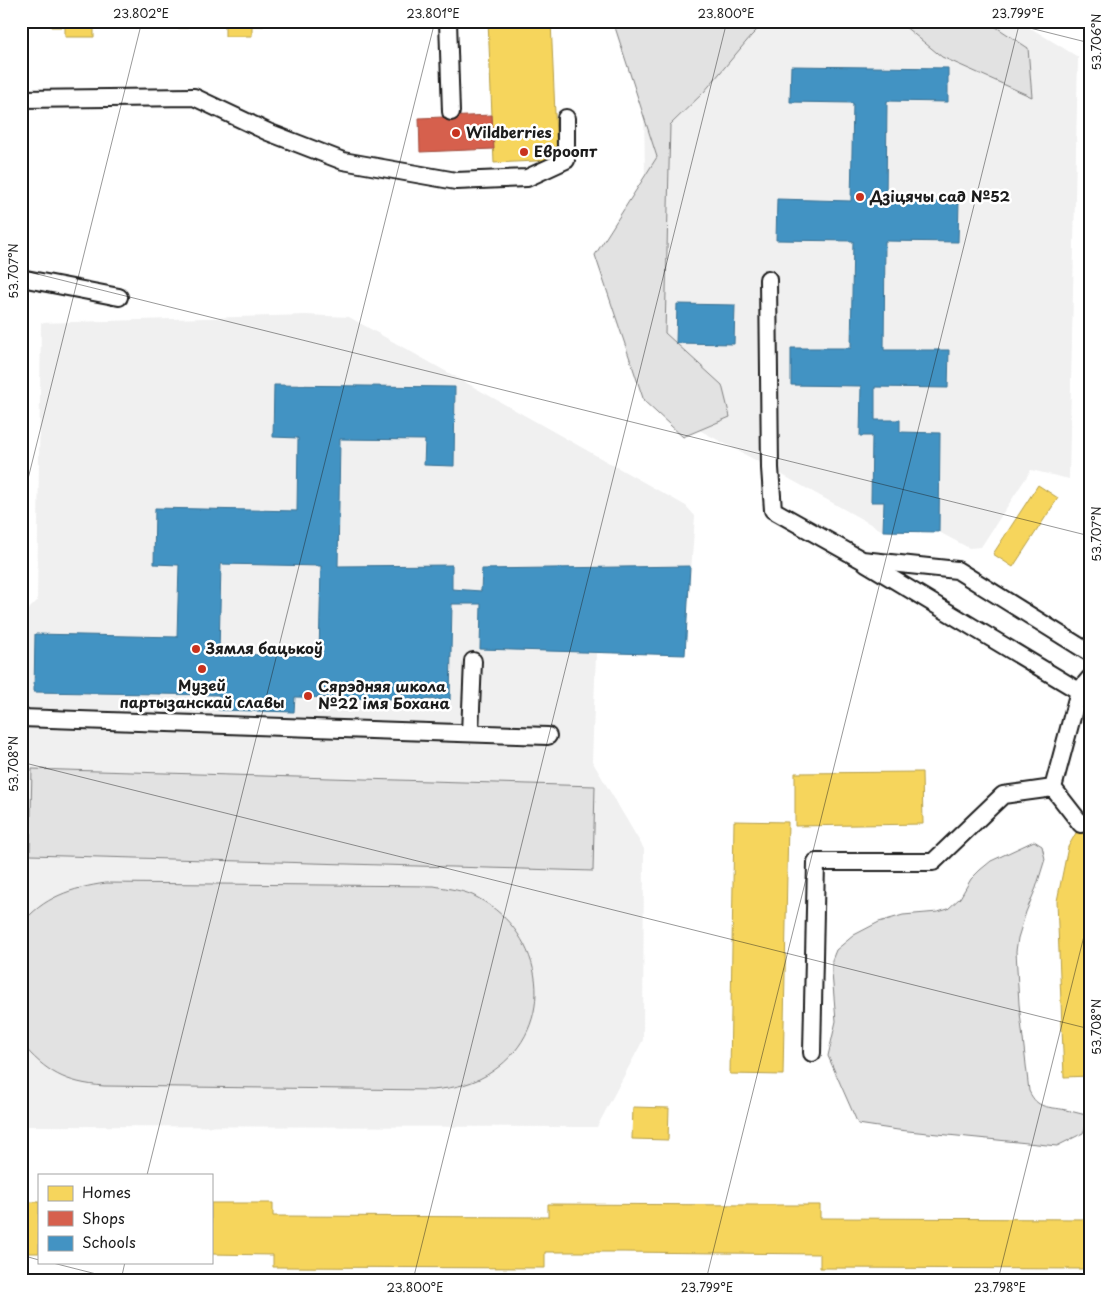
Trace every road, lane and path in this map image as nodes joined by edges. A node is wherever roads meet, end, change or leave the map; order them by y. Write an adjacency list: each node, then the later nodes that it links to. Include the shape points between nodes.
1 (448, 21): 3 (lane)
2 (21, 99): 4 (lane, via 194,97 268,132 343,161 456,181 527,178 566,160)
3 (451, 112)
4 (566, 118)
5 (21, 278): 7 (lane)
6 (768, 279): 8 (lane, via 773,510)
7 (119, 298)
8 (862, 560): 9 (lane, via 957,570); 11 (lane)
9 (1090, 654)
10 (473, 661): 13 (lane)
11 (1085, 685): 15 (lane)
12 (21, 718): 13 (lane)
13 (470, 733): 14 (lane)
14 (548, 736)
15 (1053, 788): 16 (lane); 17 (lane, via 1003,795 933,862 816,862)
16 (1081, 824)
17 (812, 1053)

